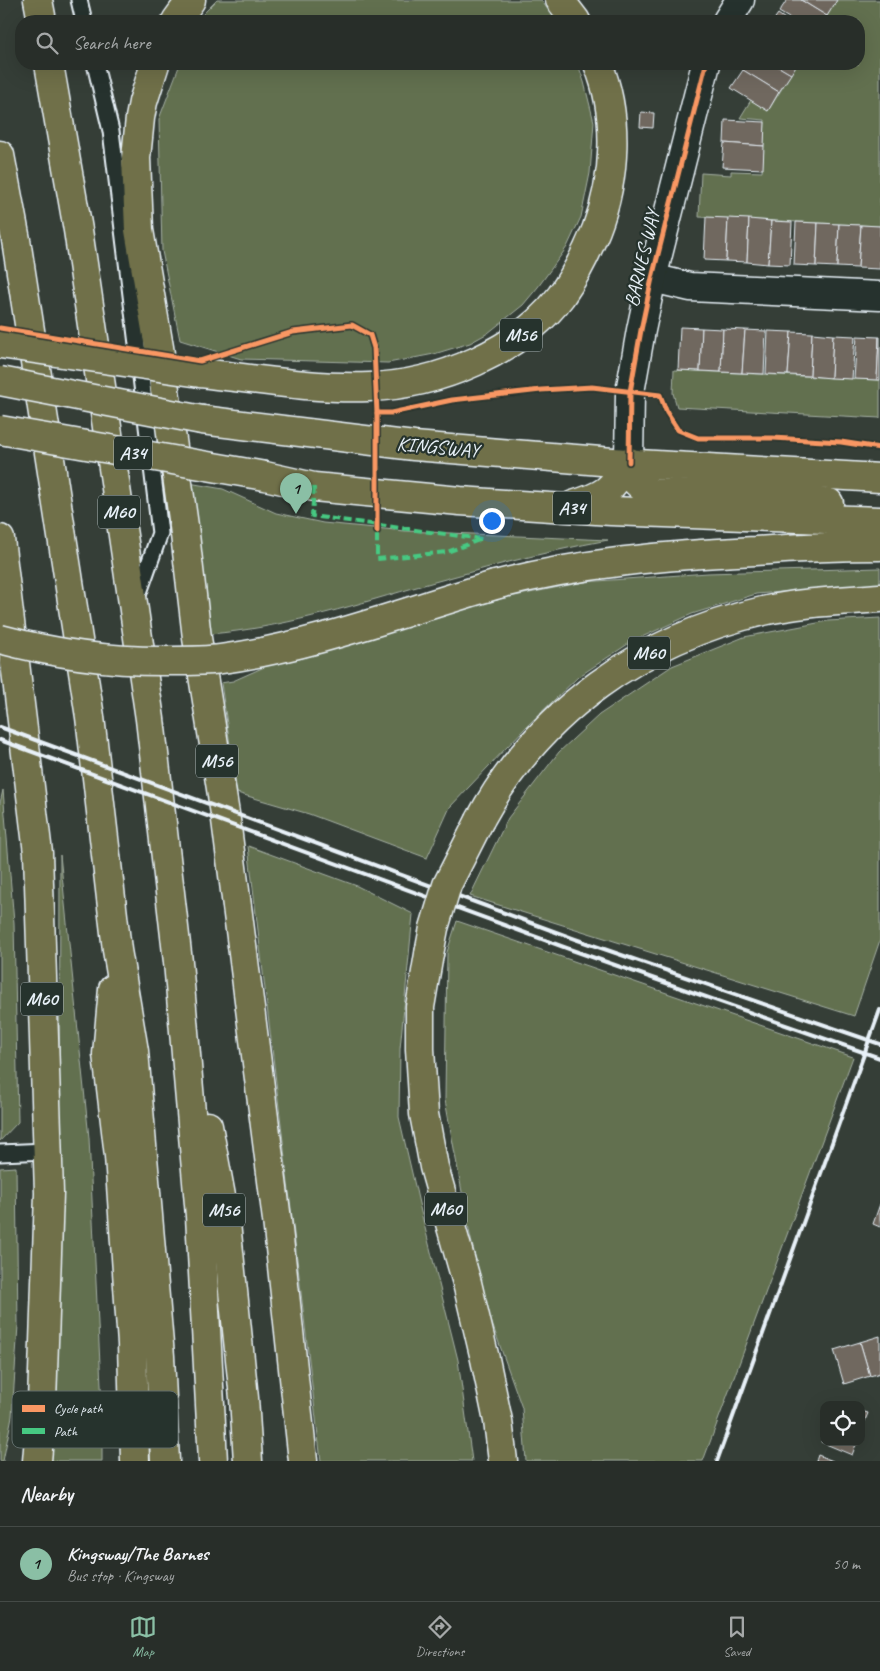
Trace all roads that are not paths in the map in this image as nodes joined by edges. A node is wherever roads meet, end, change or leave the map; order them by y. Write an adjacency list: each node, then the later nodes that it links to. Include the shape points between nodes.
1 (38, 0): 6 (highway)
2 (79, 0): 7 (lane)
3 (190, 0): 8 (highway)
4 (560, 0): 9 (highway)
5 (740, 0): 10 (street)
6 (41, 15)
7 (83, 15)
8 (180, 15)
9 (571, 15)
10 (731, 15)
11 (50, 70): 29 (highway, M60, via 78,230)
12 (96, 70): 29 (lane, via 111,131 160,533)
13 (153, 70): 46 (highway, M56, via 143,102 136,158 139,230 159,347 197,638 235,885 276,1210)
14 (600, 70): 19 (highway, M56, bridge, via 610,110 612,160 608,190 591,242 560,296 542,317 493,353 458,369 399,384 337,387 200,373)
15 (704, 70): 17 (street, BARNES WAY)
16 (0, 155): 31 (highway, via 90,717)
17 (652, 278): 18 (street, via 690,287); 22 (street, BARNES WAY, via 630,392)
18 (880, 296)
19 (0, 344)
20 (0, 381): 22 (highway, KINGSWAY / A34, bridge, via 202,420 414,446)
21 (0, 430): 24 (highway, A34, bridge, via 314,487)
22 (629, 462): 23 (highway, KINGSWAY / A34); 24 (highway, via 614,485 601,495); 25 (highway, via 630,476 653,493 815,500 844,506)
23 (880, 478)
24 (565, 508): 25 (highway, A34)
25 (880, 520)
26 (0, 538): 33 (highway, M60, via 38,853)
27 (880, 546): 30 (highway, bridge, via 701,553 541,573 268,652 219,659 152,661 90,657)
28 (880, 598): 47 (highway, M60, bridge, via 765,610 708,626 614,673 555,721 511,771 495,792 447,886 434,928 420,1007 424,1114 434,1167 485,1359)
29 (133, 608): 32 (highway, M60, via 150,719)
30 (0, 639)
31 (117, 950): 36 (highway, via 108,1054 119,1156); 37 (highway, via 134,1060)
32 (178, 962): 44 (highway, M60, via 200,1216); 45 (highway, M56, via 226,1223)
33 (47, 1151): 34 (lane); 35 (highway, M60, via 49,1193)
34 (0, 1153)
35 (42, 1391)
36 (133, 1391)
37 (162, 1391)
38 (38, 1448): 41 (highway, M60)
39 (135, 1448): 42 (highway)
40 (164, 1448): 43 (highway)
41 (37, 1461)
42 (135, 1461)
43 (165, 1461)
44 (213, 1461)
45 (248, 1461)
46 (303, 1461)
47 (503, 1461)

